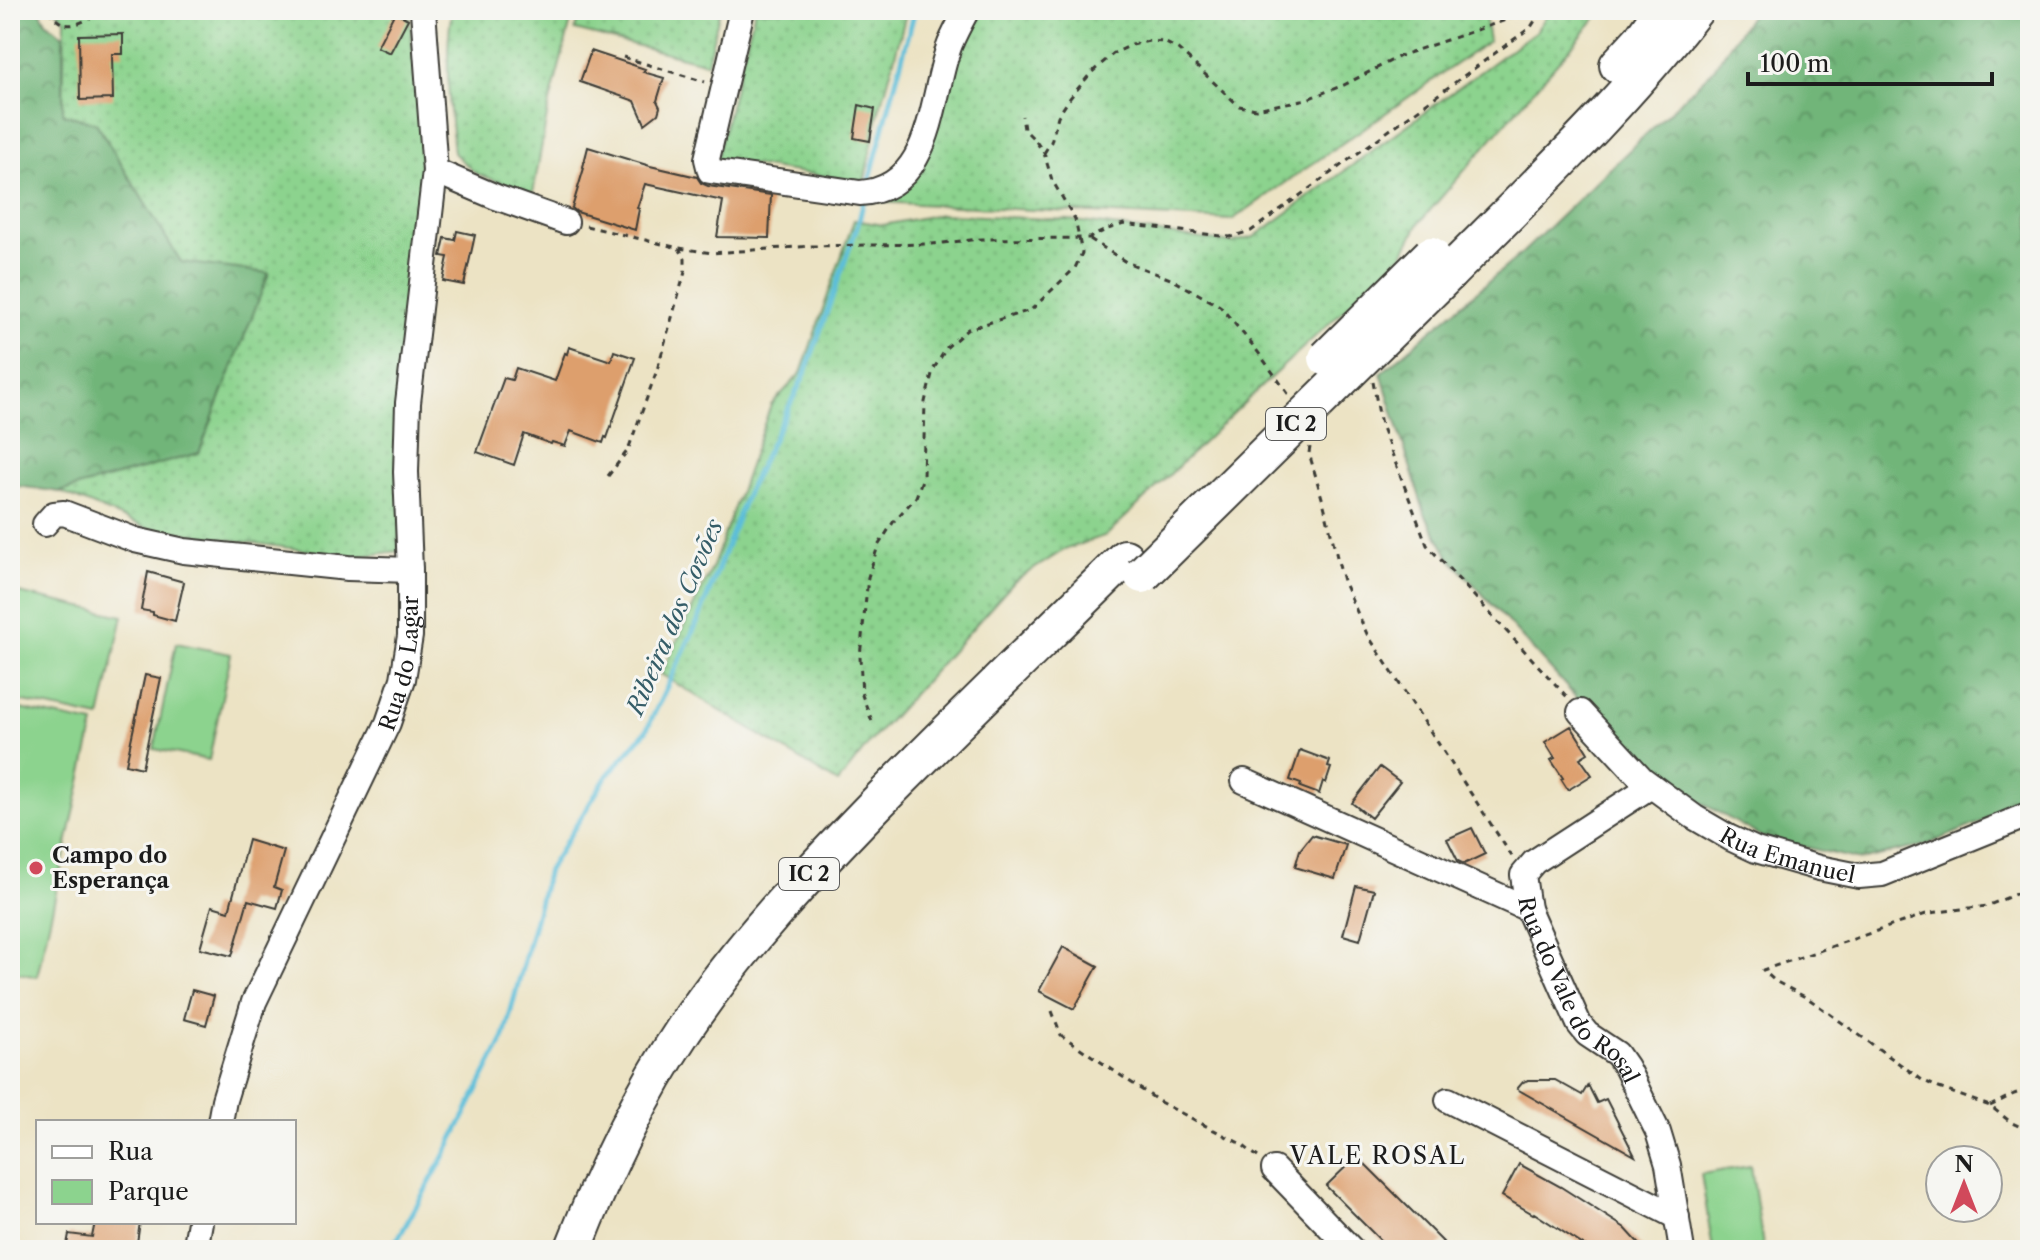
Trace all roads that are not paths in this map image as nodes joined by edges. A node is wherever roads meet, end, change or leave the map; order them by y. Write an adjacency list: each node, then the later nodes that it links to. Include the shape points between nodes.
1 (423, 10): 6 (street, Rua do Lagar)
2 (742, 10): 3 (street, via 707,159 710,171 868,192 899,180 922,150 950,45)
3 (967, 10)
4 (1662, 10): 8 (highway, IC 2)
5 (1695, 10): 8 (highway, IC 2, via 1577,146)
6 (435, 171): 7 (street); 11 (street, Rua do Lagar, via 408,403)
7 (566, 222)
8 (1440, 264): 10 (highway, IC 2, bridge)
9 (45, 524): 11 (street, via 54,514 64,513 135,540 184,551)
10 (1134, 566): 23 (highway, IC 2, via 948,730 750,942 684,1029 634,1113); 24 (highway, IC 2, via 836,879 765,962 704,1040 655,1124)
11 (410, 570): 18 (street, Rua do Lagar, via 410,636 388,723 254,1002)
12 (1580, 712): 14 (street, Rua Emanuel)
13 (1244, 781): 16 (street)
14 (1651, 786): 15 (street, Rua Emanuel, via 1694,817 1756,850 1859,876 1882,874); 16 (street, Rua do Vale do Rosal, via 1534,862 1523,875)
15 (2030, 814)
16 (1528, 909): 20 (street, Rua do Vale do Rosal, via 1579,1024 1617,1054 1658,1132)
17 (1448, 1100): 20 (street)
18 (220, 1120)
19 (1274, 1169): 25 (street)
20 (1677, 1217): 26 (street, Rua do Vale do Rosal)
21 (200, 1224): 22 (street)
22 (195, 1250)
23 (573, 1250)
24 (598, 1250)
25 (1352, 1250)
26 (1682, 1250)

